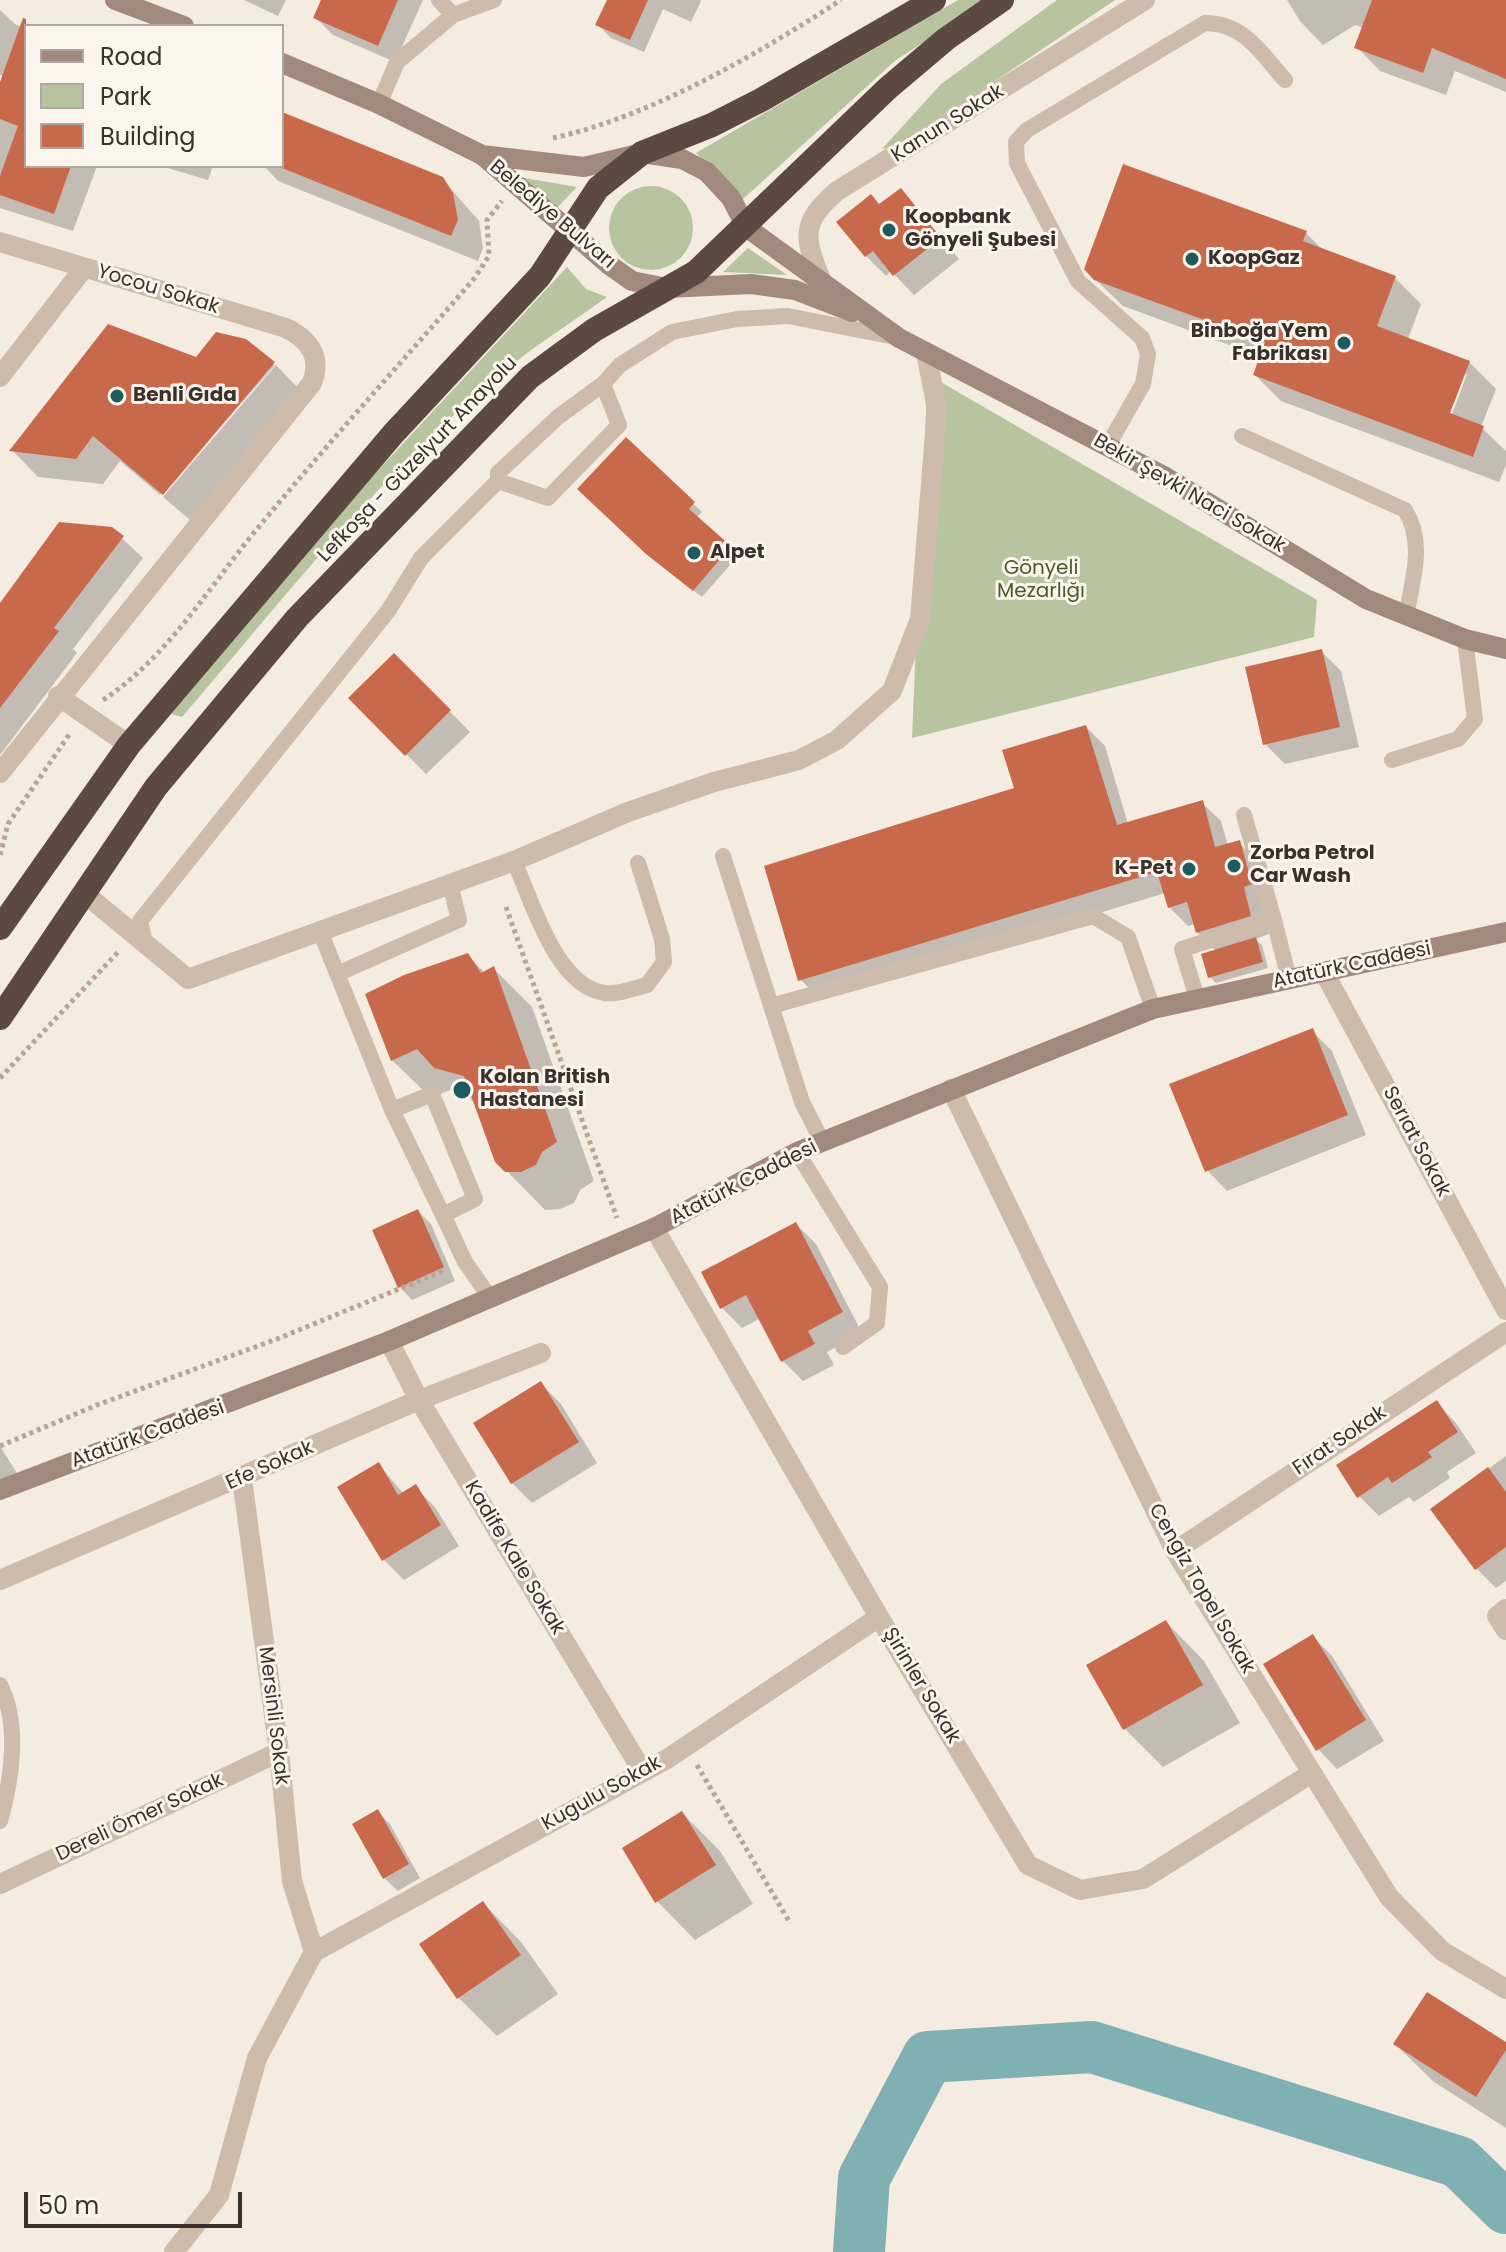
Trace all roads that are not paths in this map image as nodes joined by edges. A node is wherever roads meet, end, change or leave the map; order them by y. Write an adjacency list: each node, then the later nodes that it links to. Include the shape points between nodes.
1 (115, 0): 8 (main road)
2 (439, 0): 7 (lane)
3 (494, 0): 7 (lane)
4 (934, 0): 12 (highway, Lefkoşa - Güzelyurt Anayolu, via 761,100)
5 (1002, 0): 14 (highway, Lefkoşa - Güzelyurt Anayolu, via 888,88)
6 (1145, 0): 18 (street, Kanun Sokak, via 837,191 808,225 808,248)
7 (453, 15): 11 (lane, via 397,62)
8 (179, 24)
9 (284, 64): 11 (main road, Belediye Bulvarı)
10 (1285, 80): 26 (lane, via 1241,30 1205,23 1027,130 1016,142 1017,163 1078,281 1142,338 1148,354 1143,384)
11 (379, 104): 13 (main road, Belediye Bulvarı)
12 (642, 153): 13 (main road, Belediye Bulvarı, via 584,167); 14 (main road, Belediye Bulvarı, via 682,159 707,172 731,198); 15 (highway, Lefkoşa - Güzelyurt Anayolu, via 598,188)
13 (482, 155): 15 (main road, Belediye Bulvarı)
14 (746, 227): 18 (main road, Bekir Şevki Naci Sokak); 19 (highway, Lefkoşa - Güzelyurt Anayolu, via 696,272)
15 (572, 231): 19 (main road, Belediye Bulvarı, via 632,281); 32 (highway, Lefkoşa - Güzelyurt Anayolu, via 540,276 393,434)
16 (0, 242): 17 (street, Yocou Sokak)
17 (84, 268): 23 (street); 31 (street, Yocou Sokak, via 286,328 311,347 317,362 312,383)
18 (821, 280): 20 (main road, Bekir Şevki Naci Sokak)
19 (667, 288): 20 (main road, Bekir Şevki Naci Sokak, via 751,284 795,290); 40 (highway, Lefkoşa - Güzelyurt Anayolu, via 594,330 530,377 450,459 297,618 156,787)
20 (878, 324): 21 (main road, Bekir Şevki Naci Sokak)
21 (899, 338): 22 (main road, Bekir Şevki Naci Sokak); 24 (lane, via 788,316 737,319 672,332 620,365)
22 (926, 352): 26 (main road, Bekir Şevki Naci Sokak); 37 (street, via 937,409 920,619 892,691 837,740 799,760 628,812)
23 (0, 377)
24 (603, 384): 27 (lane, via 558,417 498,473); 27 (lane, via 619,425 548,498)
25 (1242, 436): 28 (lane, via 1405,510 1417,529)
26 (1107, 447): 28 (main road, Bekir Şevki Naci Sokak, via 1366,599)
27 (498, 481): 45 (lane, via 421,558 388,611 140,921)
28 (1406, 616): 29 (main road, Bekir Şevki Naci Sokak)
29 (1465, 639): 30 (main road, Bekir Şevki Naci Sokak); 33 (lane, via 1475,719 1458,739)
30 (1506, 649)
31 (58, 696): 32 (street); 34 (street)
32 (129, 745): 42 (highway, Lefkoşa - Güzelyurt Anayolu)
33 (1392, 760)
34 (0, 773)
35 (1244, 815): 41 (lane)
36 (723, 856): 50 (lane)
37 (514, 861): 38 (lane, via 556,955 581,986 607,994 647,985 664,962); 39 (street)
38 (638, 863)
39 (450, 884): 43 (street); 46 (lane, via 459,920)
40 (84, 893): 45 (street); 52 (highway, Lefkoşa - Güzelyurt Anayolu)
41 (1274, 920): 48 (lane); 49 (lane, via 1182,949)
42 (0, 928)
43 (320, 931): 45 (street, via 188,979); 46 (lane)
44 (1506, 932): 47 (main road, Atatürk Caddesi)
45 (139, 938)
46 (337, 974): 54 (lane)
47 (1325, 974): 48 (main road, Atatürk Caddesi); 60 (street, Serıat Sokak)
48 (1289, 979): 49 (main road, Atatürk Caddesi)
49 (1197, 998): 51 (main road, Atatürk Caddesi)
50 (771, 1006): 51 (lane, via 1093,916 1128,937); 55 (lane, via 802,1102)
51 (1153, 1009): 53 (main road, Atatürk Caddesi)
52 (0, 1018)
53 (951, 1089): 55 (main road, Atatürk Caddesi); 68 (street, Cengiz Topel Sokak)
54 (392, 1110): 57 (lane); 57 (lane, via 432,1094 475,1199)
55 (823, 1143): 56 (main road, Atatürk Caddesi)
56 (797, 1152): 58 (main road, Atatürk Caddesi); 63 (lane, via 880,1287 877,1323)
57 (443, 1215): 59 (lane, via 465,1262)
58 (654, 1228): 59 (main road, Atatürk Caddesi); 70 (street, Şirinler Sokak)
59 (491, 1299): 62 (main road, Atatürk Caddesi)
60 (1506, 1310)
61 (1506, 1332): 68 (street, Fırat Sokak)
62 (389, 1341): 65 (street, Kadife Kale Sokak); 67 (main road, Atatürk Caddesi)
63 (843, 1347)
64 (541, 1353): 65 (street, Efe Sokak)
65 (419, 1400): 66 (street, Efe Sokak); 73 (street, Kadife Kale Sokak)
66 (242, 1479): 69 (street, Efe Sokak); 72 (street, Mersinli Sokak)
67 (0, 1490)
68 (1175, 1551): 74 (street, Cengiz Topel Sokak)
69 (0, 1580)
70 (879, 1617): 73 (street, Kugulu Sokak); 74 (street, Şirinler Sokak, via 1028,1865 1080,1890 1143,1879)
71 (0, 1685): 75 (lane, via 10,1705 10,1786)
72 (279, 1752): 76 (street, Dereli Ömer Sokak); 77 (street, Mersinli Sokak, via 292,1881)
73 (643, 1772): 77 (street, Kugulu Sokak)
74 (1312, 1773): 78 (street, Cengiz Topel Sokak, via 1389,1897 1442,1951)
75 (0, 1821)
76 (0, 1884)
77 (314, 1952): 79 (street, via 257,2058 219,2195)
78 (1506, 1989)
79 (174, 2252)

